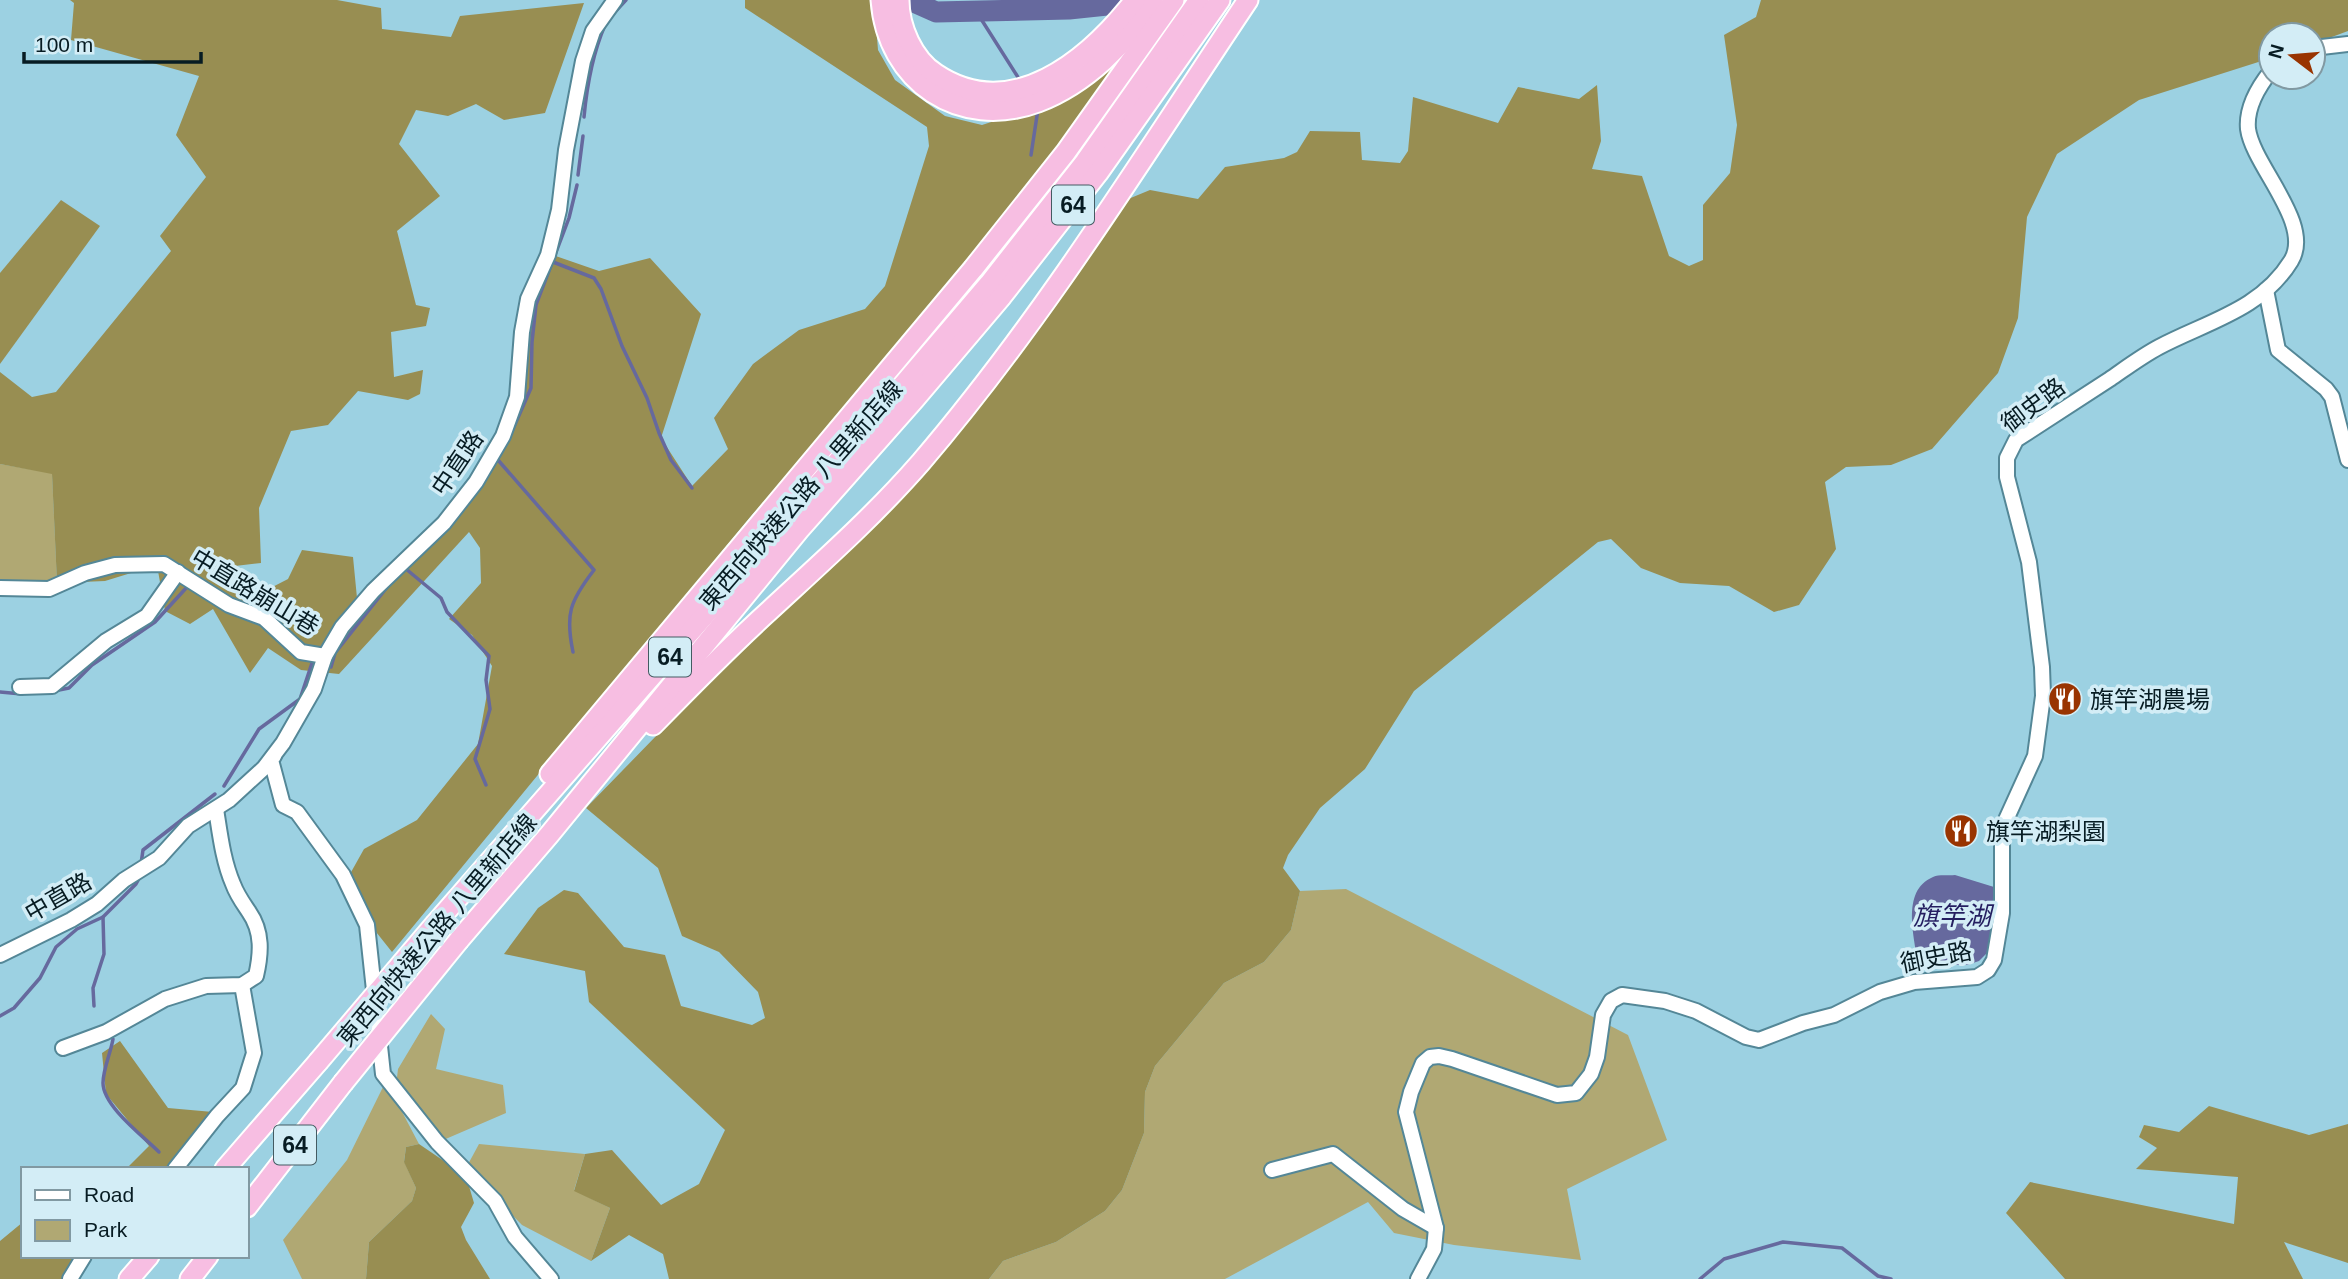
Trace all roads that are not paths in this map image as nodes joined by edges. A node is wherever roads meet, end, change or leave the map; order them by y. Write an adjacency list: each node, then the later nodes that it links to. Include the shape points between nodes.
1 (615, 0): 18 (street, 中直路, via 593,31 583,61 559,210 548,255 528,299 517,397 503,436 444,523 373,591 342,627)
2 (881, 0): 5 (highway, via 888,37 906,71 941,99 983,110 1040,101 1079,79 1110,53)
3 (899, 0): 4 (highway, via 905,34 930,70 947,82 988,93 1032,85 1073,62 1111,29)
4 (1135, 0)
5 (1153, 0)
6 (1174, 0): 23 (highway, via 1066,152 540,786)
7 (1199, 0): 14 (highway, 東西向快速公路 八里新店線 / 64, via 1085,162)
8 (1220, 0): 14 (highway, 東西向快速公路 八里新店線 / 64, via 1098,173 1002,296)
9 (1248, 0): 22 (highway, via 1058,285 990,378 839,548 705,671)
10 (2348, 44): 11 (street)
11 (2327, 46)
12 (2258, 91): 13 (street, 御史路, via 2248,125 2251,141 2281,196 2296,241 2292,260)
13 (2266, 290): 15 (street, via 2278,350 2332,397); 31 (street, 御史路, via 2239,310 2158,347 2016,440 2010,449 2007,477 2029,562 2043,696 2035,755 2005,822 2002,913 1988,970 1977,976 1902,985 1759,1040 1665,1001 1622,996 1611,1001 1603,1015 1597,1057 1576,1093 1557,1095 1452,1059 1430,1057 1418,1072 1406,1112)
14 (907, 394): 22 (highway, 東西向快速公路 八里新店線 / 64); 23 (highway, 東西向快速公路 八里新店線 / 64)
15 (2348, 460)
16 (178, 572): 17 (street, 中直路崩山巷, via 164,564 115,565 49,589); 18 (street, 中直路崩山巷, via 229,605 264,618 301,652); 19 (street, via 147,616 106,641 52,686)
17 (0, 588)
18 (325, 656): 20 (street, 中直路, via 314,689)
19 (20, 687)
20 (283, 743): 21 (street, 中直路, via 264,768); 38 (street, via 271,760 283,805 297,812 343,875 366,925 383,1074 437,1142 495,1201 515,1237)
21 (216, 809): 24 (street, 中直路, via 188,826 159,858 97,904); 25 (street, via 232,882 260,937 256,976)
22 (549, 835): 30 (highway, 東西向快速公路 八里新店線 / 64, bridge, via 459,940)
23 (504, 845): 28 (highway, 東西向快速公路 八里新店線 / 64, bridge)
24 (0, 955)
25 (242, 985): 26 (street, via 206,986 164,999 106,1032); 27 (street, via 254,1053 243,1088)
26 (63, 1048)
27 (177, 1167)
28 (227, 1167)
29 (1272, 1170): 31 (street, via 1333,1154 1403,1209)
30 (248, 1206)
31 (1436, 1228): 39 (street, 御史路, via 1434,1250)
32 (83, 1258): 35 (street)
33 (147, 1258): 36 (highway)
34 (206, 1258): 37 (highway)
35 (70, 1279)
36 (129, 1279)
37 (190, 1279)
38 (551, 1279)
39 (1418, 1279)

